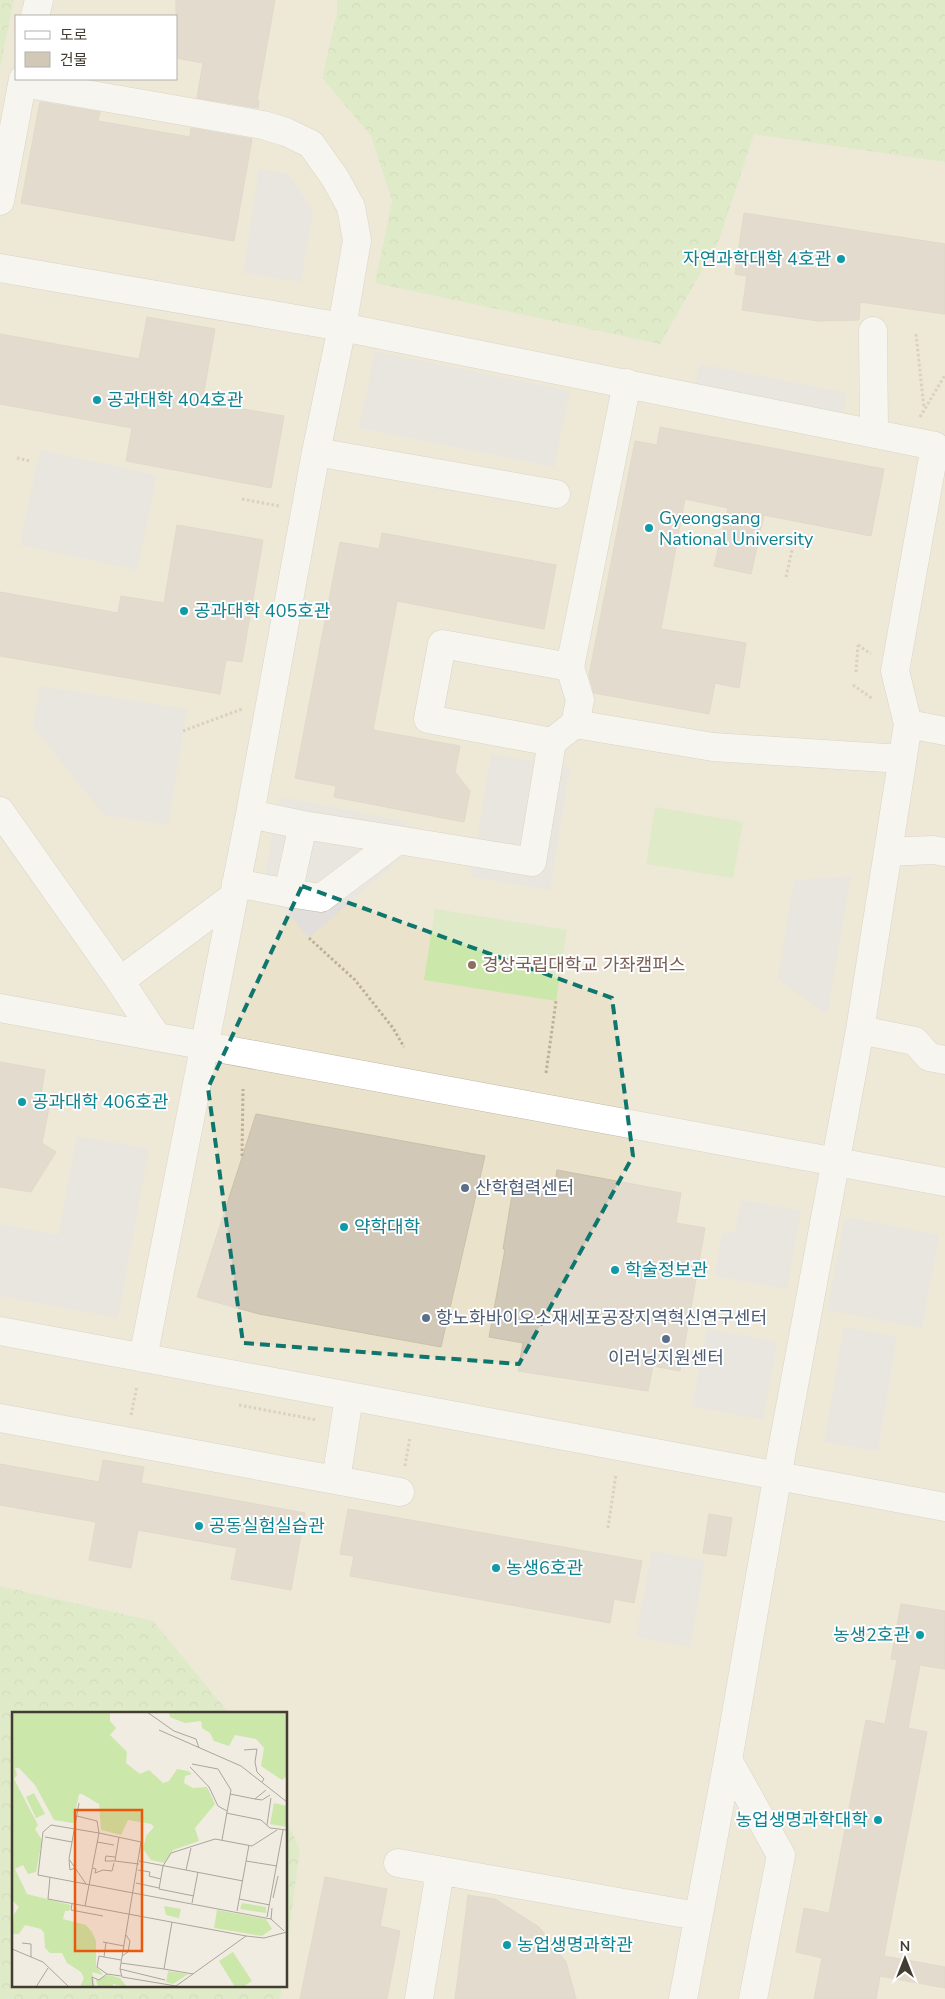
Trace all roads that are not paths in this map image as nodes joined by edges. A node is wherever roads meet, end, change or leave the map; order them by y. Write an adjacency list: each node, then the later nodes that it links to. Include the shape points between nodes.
1 (39, 0): 2 (street)
2 (36, 15)
3 (23, 81): 4 (street); 6 (street, via 263,125 311,144 336,178 351,207 357,240)
4 (0, 201)
5 (0, 268): 6 (street)
6 (342, 327): 8 (street); 10 (street)
7 (873, 331): 9 (street)
8 (627, 383): 9 (street); 12 (street)
9 (874, 433): 14 (street, via 935,446 895,671)
10 (316, 452): 11 (street); 18 (street)
11 (556, 494)
12 (570, 667): 13 (street, via 580,700); 16 (street, via 442,644 428,719)
13 (575, 724): 16 (street); 17 (street, via 713,747)
14 (908, 724): 15 (street); 17 (street)
15 (945, 730)
16 (552, 742): 21 (street, via 532,862)
17 (902, 759): 22 (street)
18 (250, 814): 20 (street); 24 (street)
19 (2, 823): 26 (street)
20 (303, 825): 21 (street); 25 (street)
21 (398, 840): 25 (street, via 321,898)
22 (888, 852): 23 (street); 28 (street)
23 (945, 852)
24 (235, 890): 25 (street); 26 (street); 30 (street)
25 (288, 893)
26 (120, 981): 29 (street)
27 (0, 1008): 29 (street)
28 (860, 1030): 31 (street, via 914,1040 929,1057); 32 (street)
29 (157, 1037): 30 (street)
30 (204, 1047): 32 (street); 35 (street)
31 (945, 1060)
32 (835, 1162): 33 (street); 38 (street)
33 (945, 1182)
34 (0, 1331): 35 (street)
35 (143, 1358): 36 (street)
36 (349, 1396): 38 (street); 39 (street)
37 (0, 1418): 39 (street)
38 (778, 1476): 41 (street); 42 (street)
39 (336, 1480): 40 (street)
40 (400, 1492)
41 (945, 1506)
42 (728, 1760): 45 (street); 48 (street, via 781,1855)
43 (398, 1863): 44 (street)
44 (440, 1871): 45 (street); 46 (street)
45 (697, 1916): 47 (street)
46 (419, 1999)
47 (682, 1999)
48 (754, 1999)

